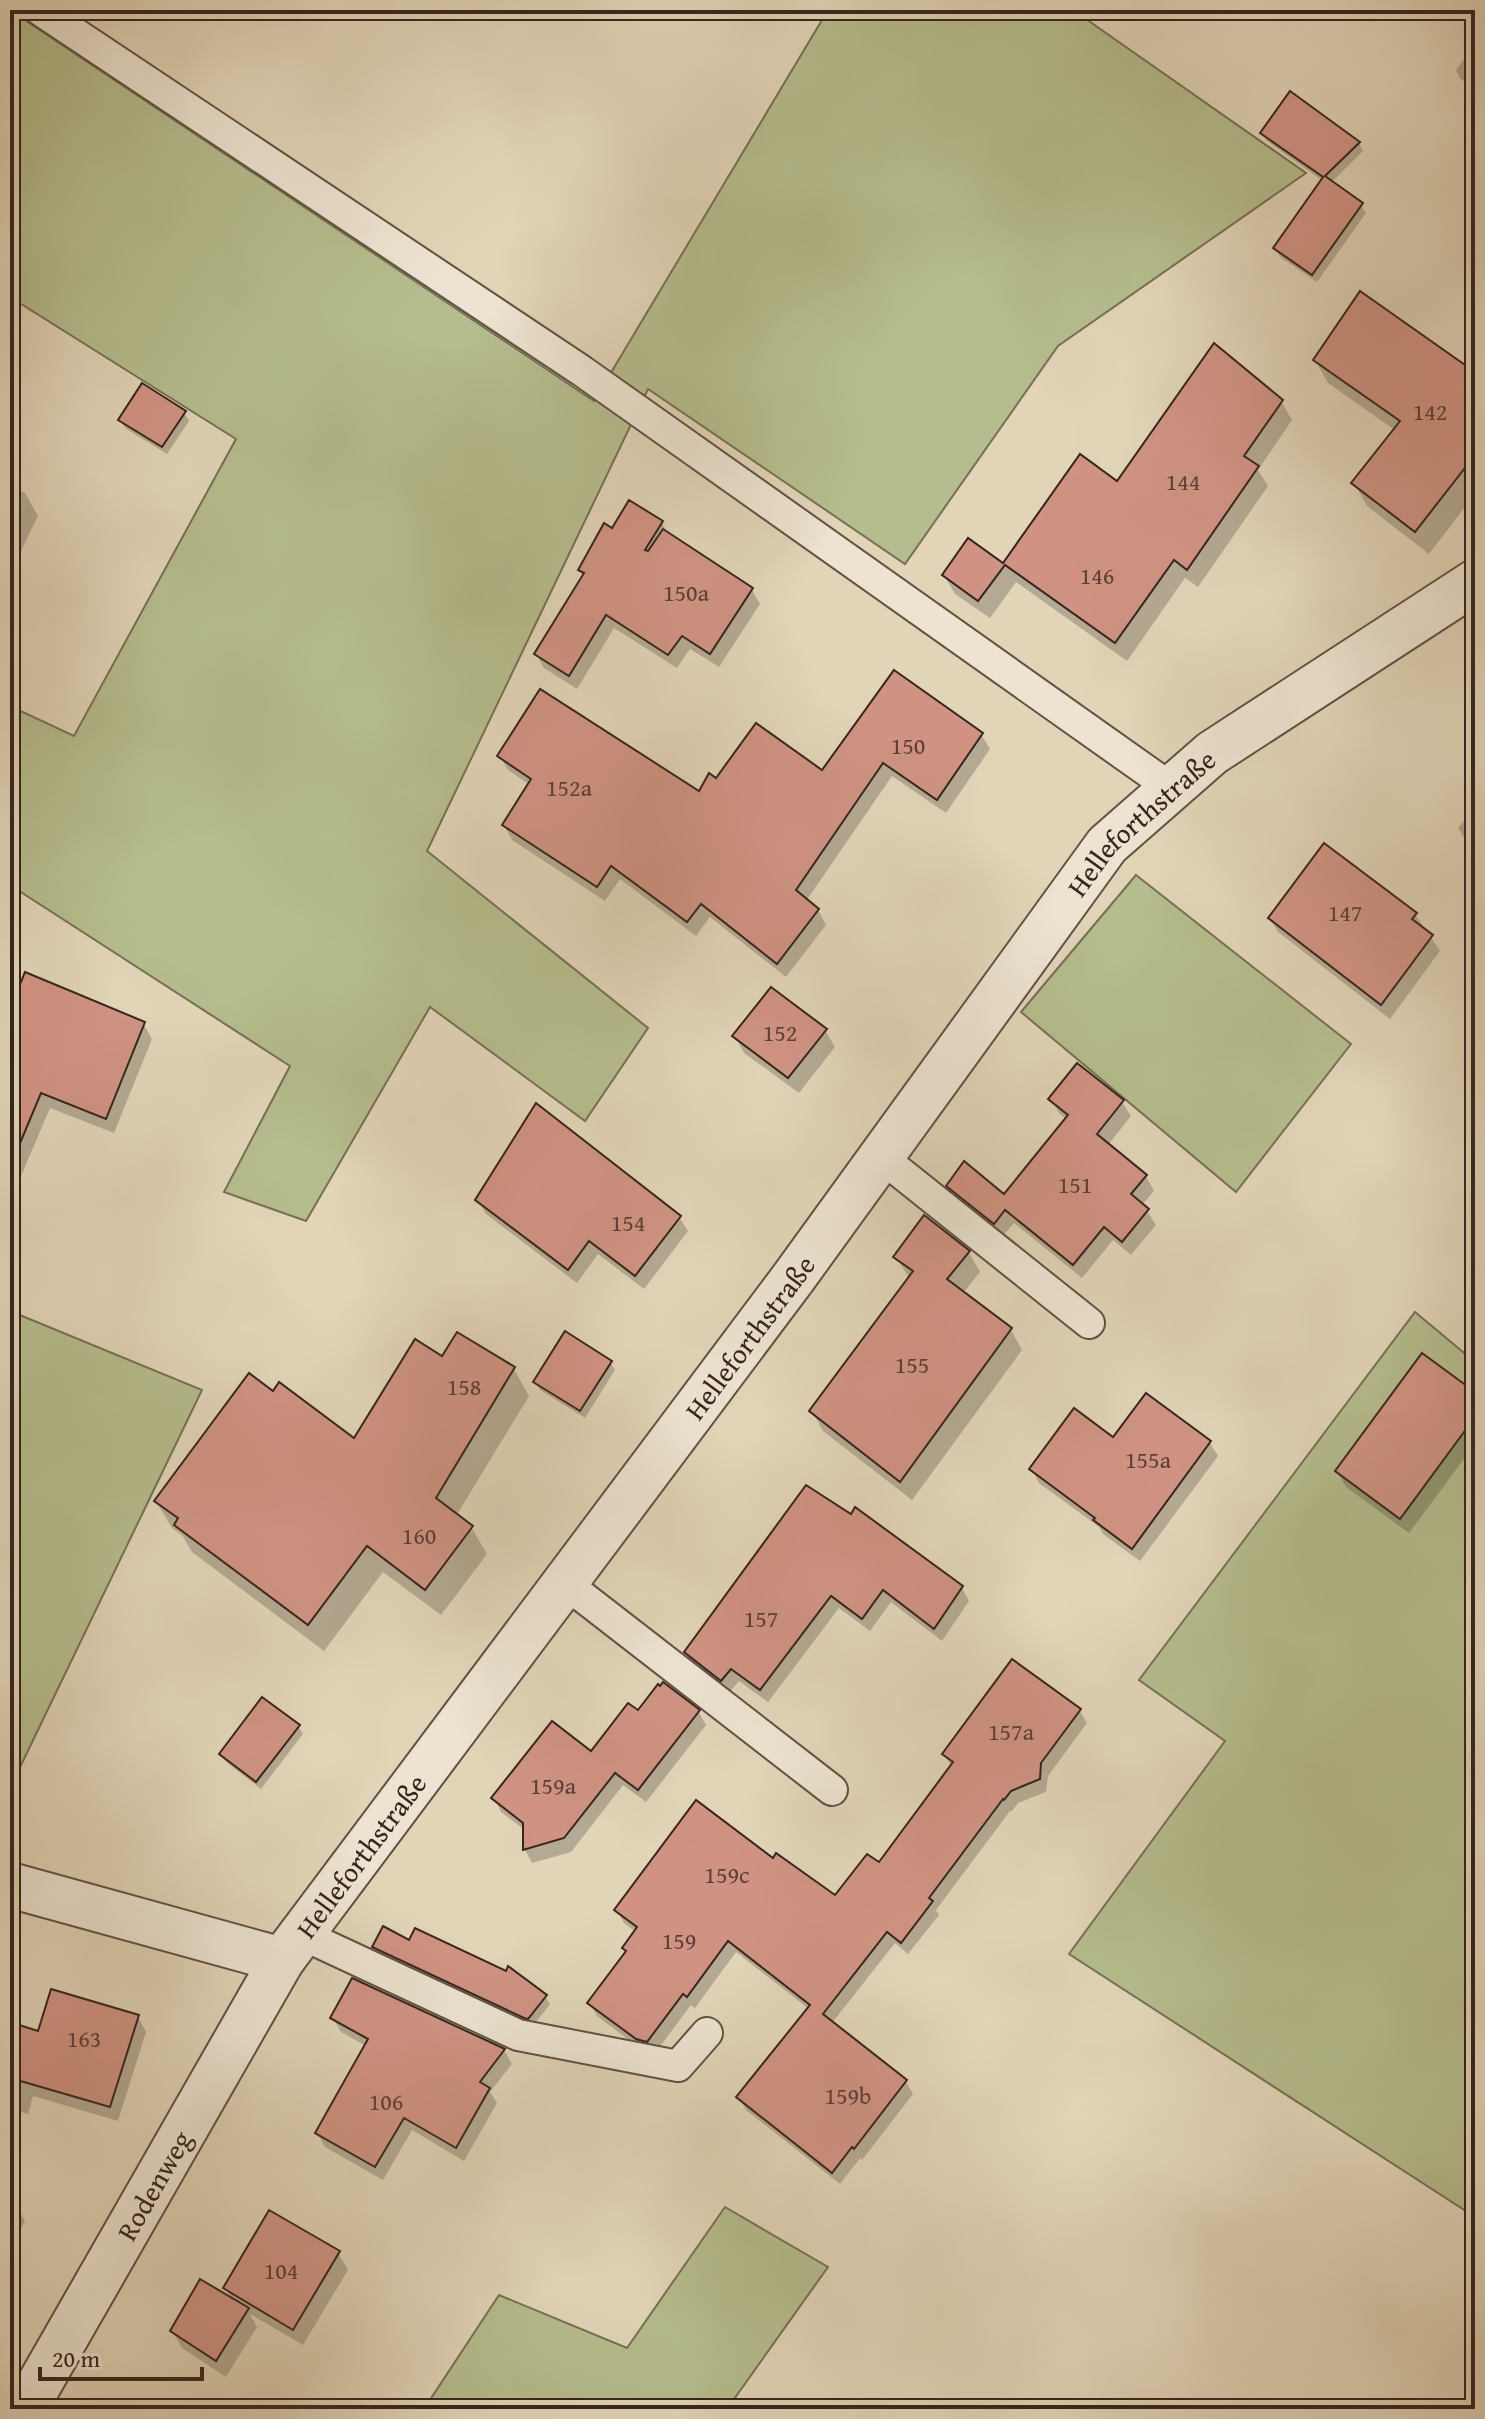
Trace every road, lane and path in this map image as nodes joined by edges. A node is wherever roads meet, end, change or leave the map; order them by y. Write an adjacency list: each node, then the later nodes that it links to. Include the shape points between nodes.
1 (40, 10): 3 (lane, via 582,371)
2 (1475, 582): 3 (street, Helleforthstraße, via 1212,753)
3 (1171, 788): 4 (street, Helleforthstraße, via 1107,845)
4 (881, 1157): 5 (lane); 6 (street, Helleforthstraße)
5 (1089, 1323)
6 (565, 1583): 7 (lane); 9 (street, Helleforthstraße)
7 (832, 1790)
8 (10, 1885): 9 (street, Helleforthstraße)
9 (292, 1947): 10 (lane, via 518,2035 678,2066); 11 (street, Rodenweg)
10 (707, 2033)
11 (25, 2409)

